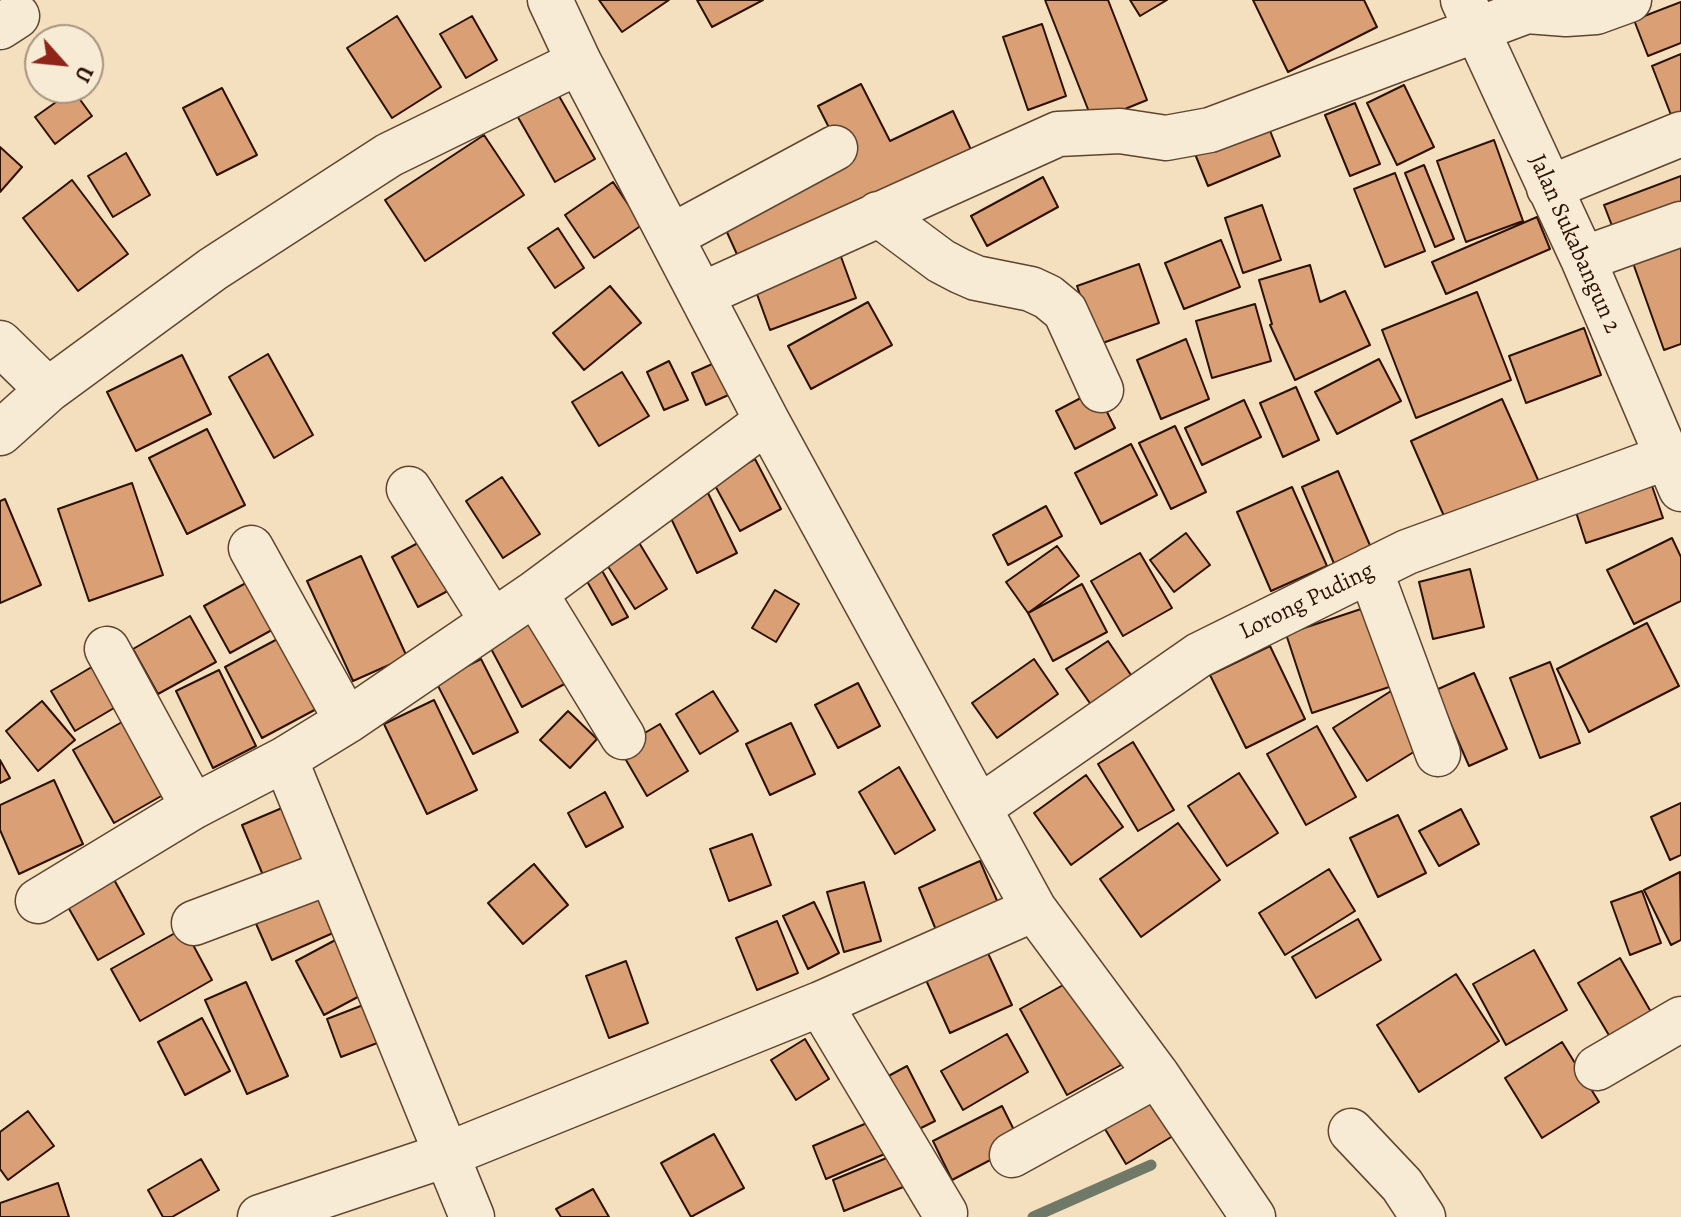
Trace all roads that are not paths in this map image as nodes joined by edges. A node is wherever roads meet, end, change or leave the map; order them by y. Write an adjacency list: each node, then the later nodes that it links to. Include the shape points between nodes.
1 (550, 0): 4 (street)
2 (1629, 0): 3 (street, via 1596,12)
3 (1470, 15): 8 (street, Jalan Sukabangun 2); 9 (street, via 1210,130 1166,138 1120,131 1058,134)
4 (579, 62): 11 (street); 15 (street, via 389,155 213,269)
5 (1681, 134): 8 (street)
6 (835, 148): 11 (street)
7 (1681, 164): 8 (street)
8 (1555, 200): 12 (street, Jalan Sukabangun 2)
9 (878, 214): 13 (street); 16 (street, via 960,271 1048,297 1065,311)
10 (1681, 224): 12 (street)
11 (672, 236): 13 (street)
12 (1583, 259): 19 (street, Jalan Sukabangun 2)
13 (701, 295): 17 (street)
14 (0, 343): 15 (street)
15 (48, 390): 18 (street)
16 (1101, 390)
17 (767, 421): 23 (street); 31 (street)
18 (0, 433)
19 (1674, 473): 22 (street, Lorong Puding, via 1407,552)
20 (409, 489): 24 (street)
21 (251, 548): 26 (street)
22 (1370, 570): 28 (street); 31 (street, Lorong Puding, via 1199,655)
23 (535, 593): 24 (street); 27 (street)
24 (493, 622): 26 (street)
25 (107, 649): 30 (street)
26 (347, 721): 29 (street)
27 (623, 737)
28 (1438, 754)
29 (285, 759): 30 (street); 32 (street)
30 (193, 807): 33 (street)
31 (979, 808): 34 (street)
32 (330, 872): 35 (street); 41 (street)
33 (38, 901)
34 (1034, 909): 36 (street); 39 (street)
35 (194, 923)
36 (820, 1004): 41 (street); 44 (street)
37 (1681, 1019): 38 (street)
38 (1597, 1068)
39 (1157, 1075): 42 (street); 47 (street)
40 (1351, 1131): 48 (street, via 1402,1185)
41 (446, 1155): 43 (street); 46 (street)
42 (1012, 1155)
43 (322, 1207): 45 (street)
44 (945, 1213)
45 (260, 1217)
46 (472, 1217)
47 (1253, 1217)
48 (1423, 1217)

